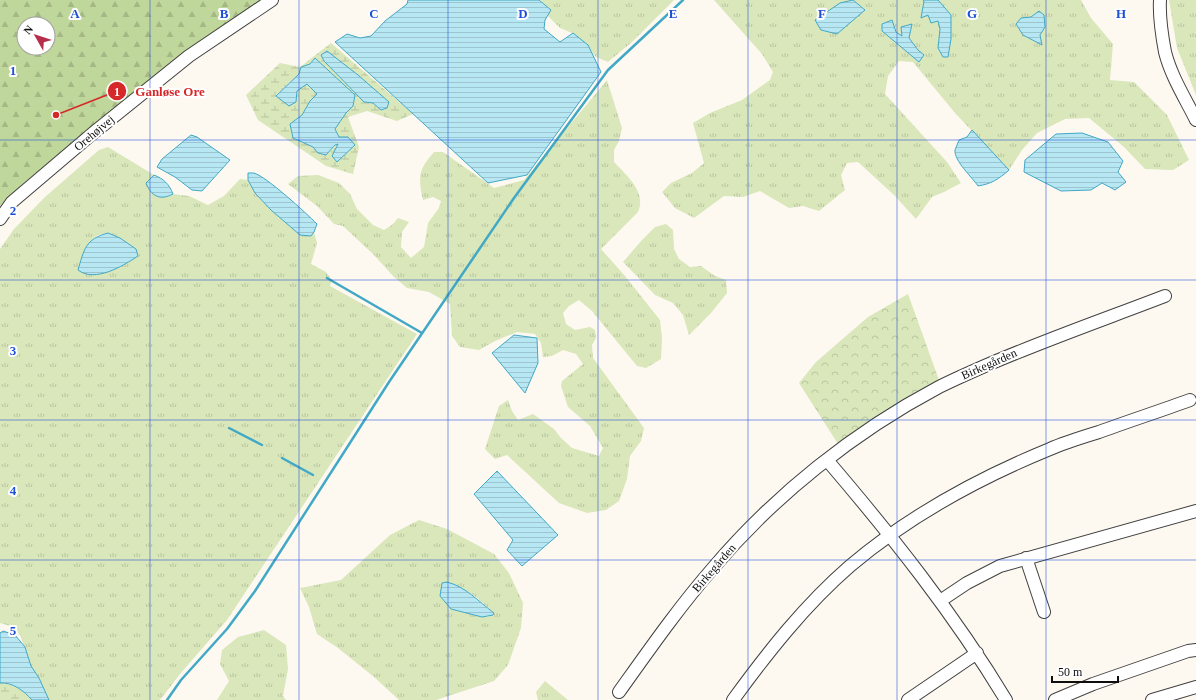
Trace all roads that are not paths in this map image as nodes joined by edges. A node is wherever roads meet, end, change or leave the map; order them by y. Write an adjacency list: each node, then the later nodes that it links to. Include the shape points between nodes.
1 (272, 0): 4 (street, Orehøjvej, via 189,56 92,134 12,202)
2 (1160, 0): 3 (street, via 1166,53 1174,76)
3 (1196, 120)
4 (0, 219)
5 (1164, 296): 7 (street, Birkegården, via 1037,344 951,381 892,415)
6 (1190, 400): 9 (street, via 1051,448 992,474 937,504)
7 (827, 460): 9 (street); 16 (street, Birkegården, via 783,496 713,568 674,616)
8 (1196, 512): 10 (street)
9 (891, 536): 11 (street); 17 (street, via 849,567 804,611)
10 (1026, 558): 11 (street, via 1000,566 973,579); 12 (street)
11 (940, 600): 14 (street)
12 (1044, 612)
13 (1196, 650): 20 (street, via 1093,684)
14 (977, 653): 18 (street); 19 (street)
15 (1196, 687): 21 (street)
16 (619, 692)
17 (733, 700)
18 (908, 700)
19 (1006, 700)
20 (1055, 700)
21 (1152, 700)

